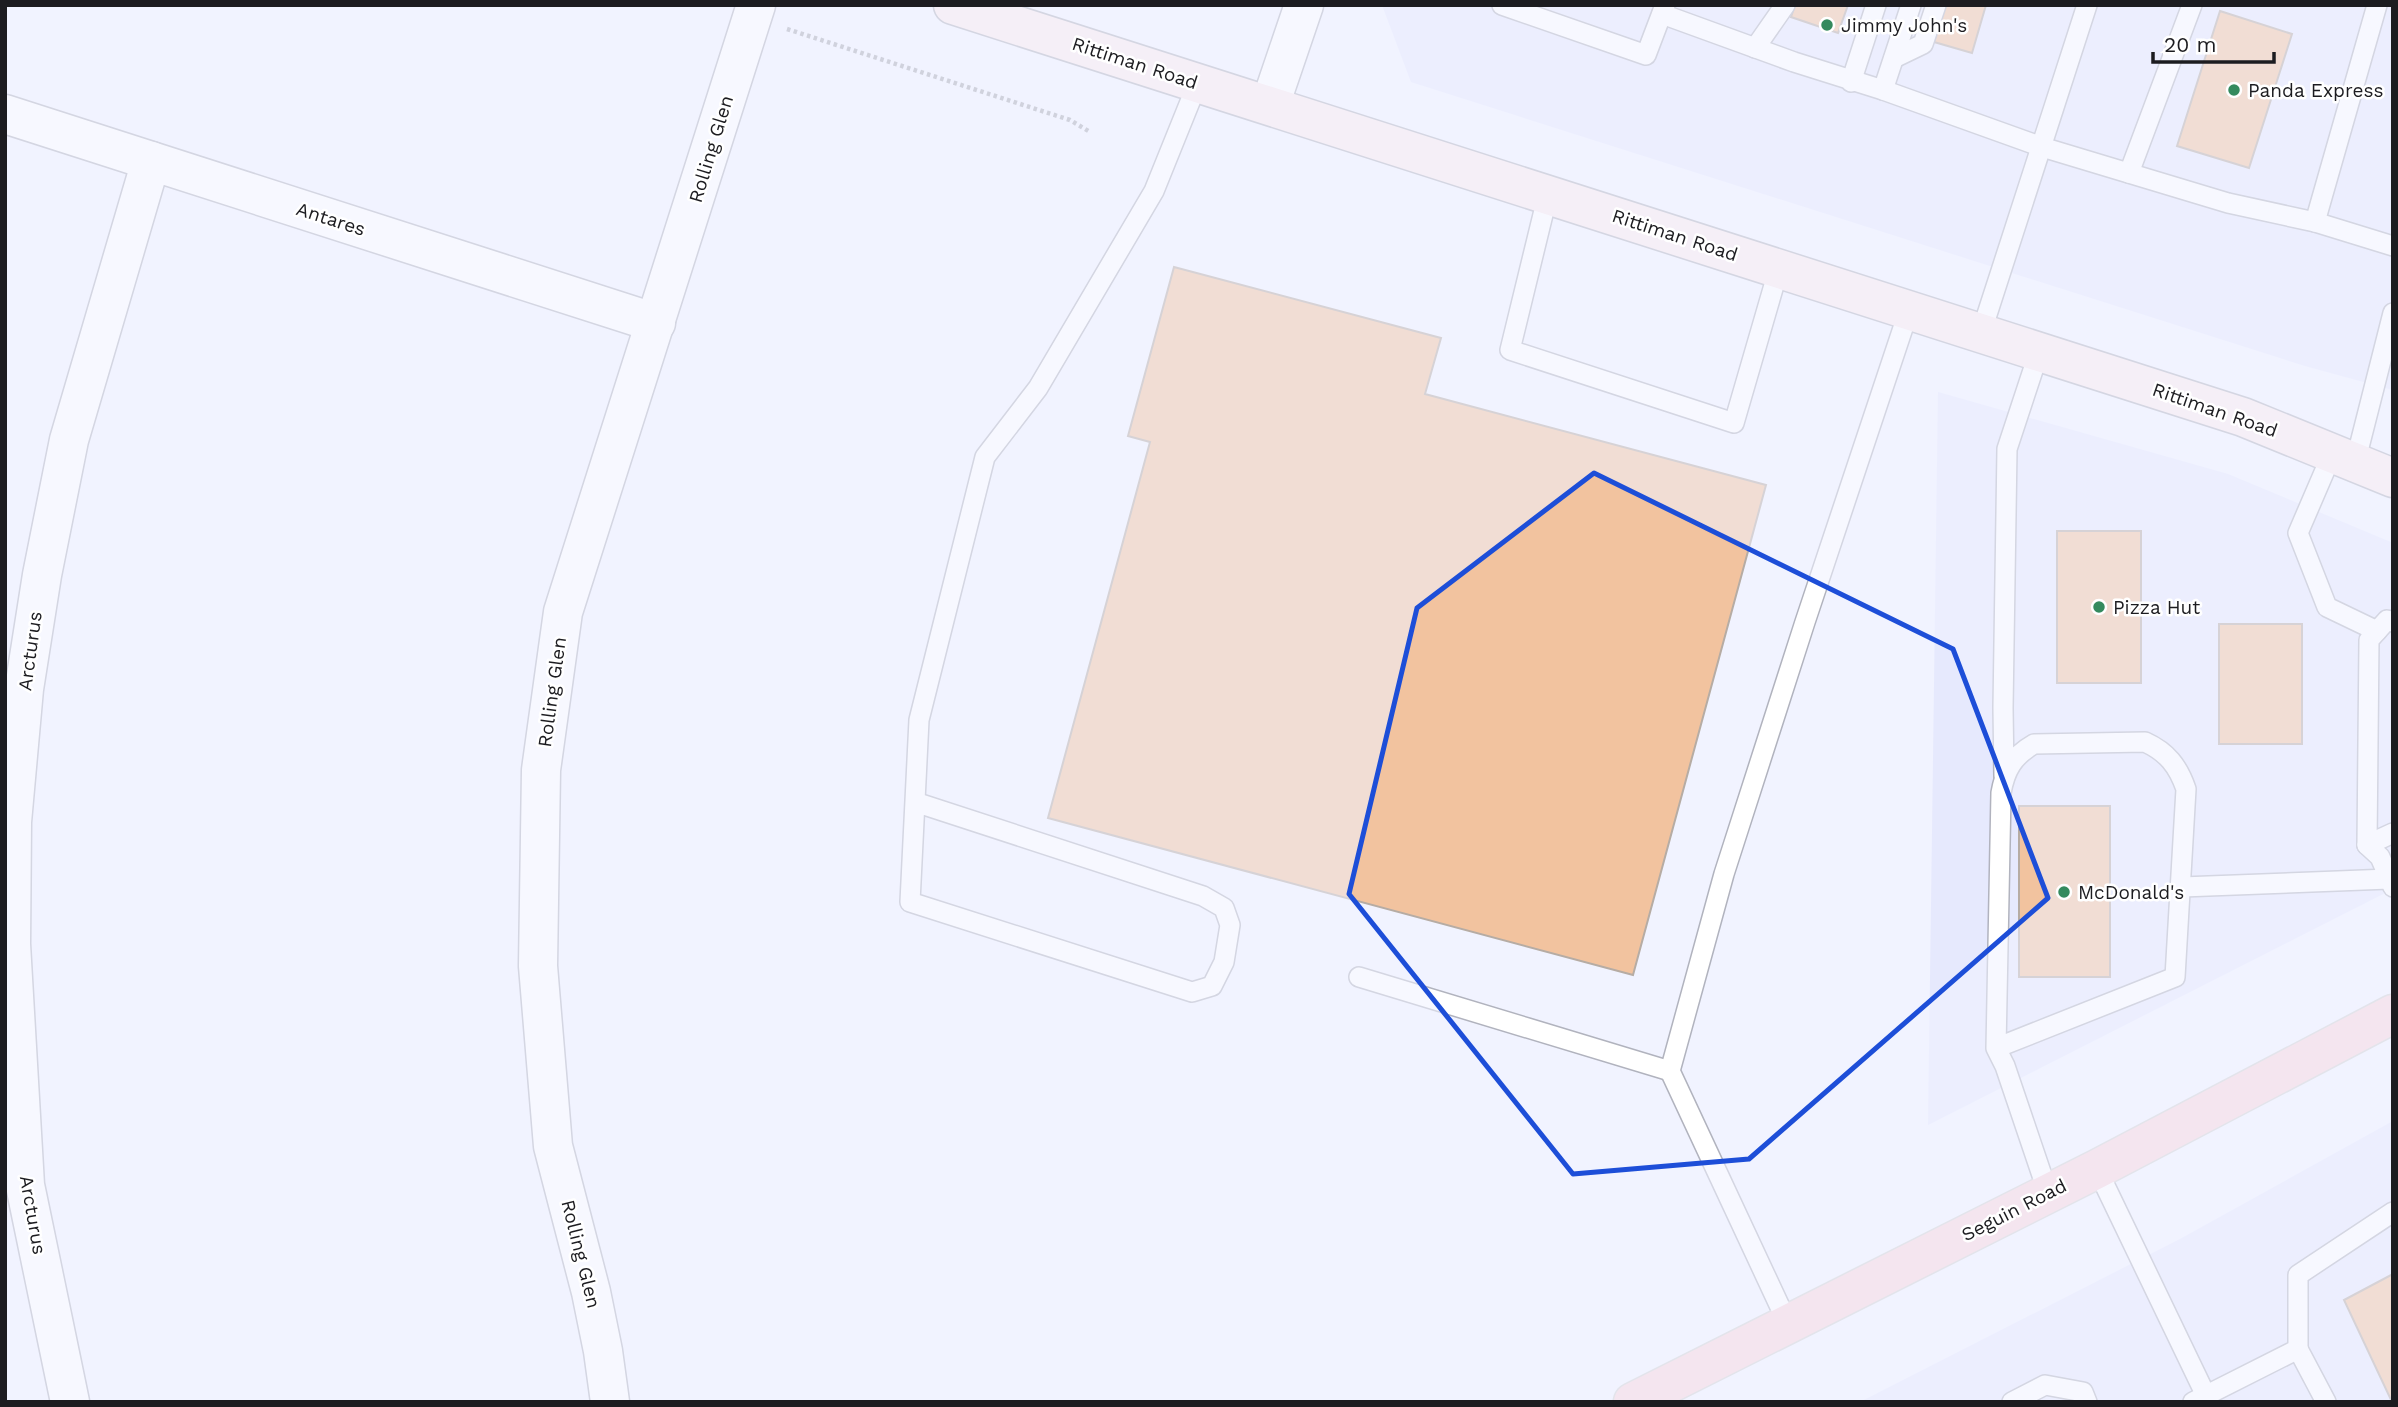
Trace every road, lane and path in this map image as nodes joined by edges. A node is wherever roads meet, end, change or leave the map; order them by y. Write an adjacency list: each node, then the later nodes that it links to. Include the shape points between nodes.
1 (756, 5): 33 (street, Rolling Glen)
2 (953, 5): 18 (main road, Rittiman Road)
3 (1304, 5): 21 (street)
4 (1502, 5): 13 (lane)
5 (1769, 5): 16 (lane)
6 (1785, 5): 16 (lane)
7 (1876, 5): 19 (lane)
8 (1911, 5): 17 (lane)
9 (1936, 5): 17 (lane, via 1923,44)
10 (2192, 5): 26 (lane)
11 (2378, 5): 28 (lane)
12 (2086, 8): 24 (lane)
13 (1532, 10): 14 (lane, via 1646,55)
14 (1664, 10): 16 (lane)
15 (802, 34): 23 (path, via 1070,120)
16 (1755, 48): 19 (lane)
17 (1894, 58): 20 (lane)
18 (1198, 82): 21 (main road, Rittiman Road); 41 (lane, via 1154,191 1038,388 985,457 919,720)
19 (1851, 82): 20 (lane)
20 (1883, 90): 24 (lane)
21 (1270, 105): 27 (main road, Rittiman Road)
22 (5, 114): 25 (street, Antares)
23 (1090, 132)
24 (2042, 147): 26 (lane); 34 (lane)
25 (151, 161): 33 (street, Antares); 39 (street, Arcturus, via 68,440)
26 (2129, 173): 28 (lane, via 2228,203)
27 (1548, 194): 30 (main road, Rittiman Road); 30 (lane, via 1510,350 1734,423)
28 (2315, 222): 29 (lane)
29 (2393, 246)
30 (1779, 268): 31 (main road, Rittiman Road)
31 (1909, 310): 34 (main road, Rittiman Road); 49 (lane, via 1724,874)
32 (2393, 313): 36 (lane)
33 (656, 323): 58 (street, Rolling Glen, via 563,612 541,770 538,966 553,1146 591,1292)
34 (1981, 333): 35 (main road, Rittiman Road)
35 (2039, 352): 36 (main road, Rittiman Road, via 2244,417); 40 (lane, via 2007,449)
36 (2344, 458): 37 (main road, Rittiman Road); 38 (lane, via 2298,533 2327,607)
37 (2393, 478)
38 (2385, 627): 43 (lane, via 2369,640)
39 (15, 688): 51 (street, Arcturus, via 11,944)
40 (2004, 778): 45 (lane, via 2019,752 2034,744 2144,741 2155,746 2180,771 2186,789); 48 (lane)
41 (915, 802): 41 (lane, via 910,902 1192,992 1212,986 1224,962 1230,925 1224,908 1203,896)
42 (2393, 833): 43 (lane)
43 (2367, 845): 44 (lane, via 2380,857)
44 (2391, 883): 45 (lane)
45 (2182, 887): 48 (lane, via 2175,977)
46 (1359, 977): 49 (lane)
47 (2393, 1014): 50 (main road, Seguin Road)
48 (1996, 1048): 52 (lane)
49 (1670, 1072): 54 (lane)
50 (2097, 1169): 52 (main road, Seguin Road); 56 (lane)
51 (15, 1186): 57 (street, Arcturus)
52 (2048, 1193): 54 (main road, Seguin Road)
53 (2393, 1212): 55 (lane, via 2298,1275)
54 (1788, 1324): 59 (main road, Seguin Road)
55 (2298, 1349): 56 (lane); 62 (lane)
56 (2202, 1399)
57 (70, 1402)
58 (610, 1402)
59 (1633, 1402)
60 (2012, 1402): 61 (lane, via 2045,1385 2083,1392)
61 (2087, 1402)
62 (2326, 1402)

